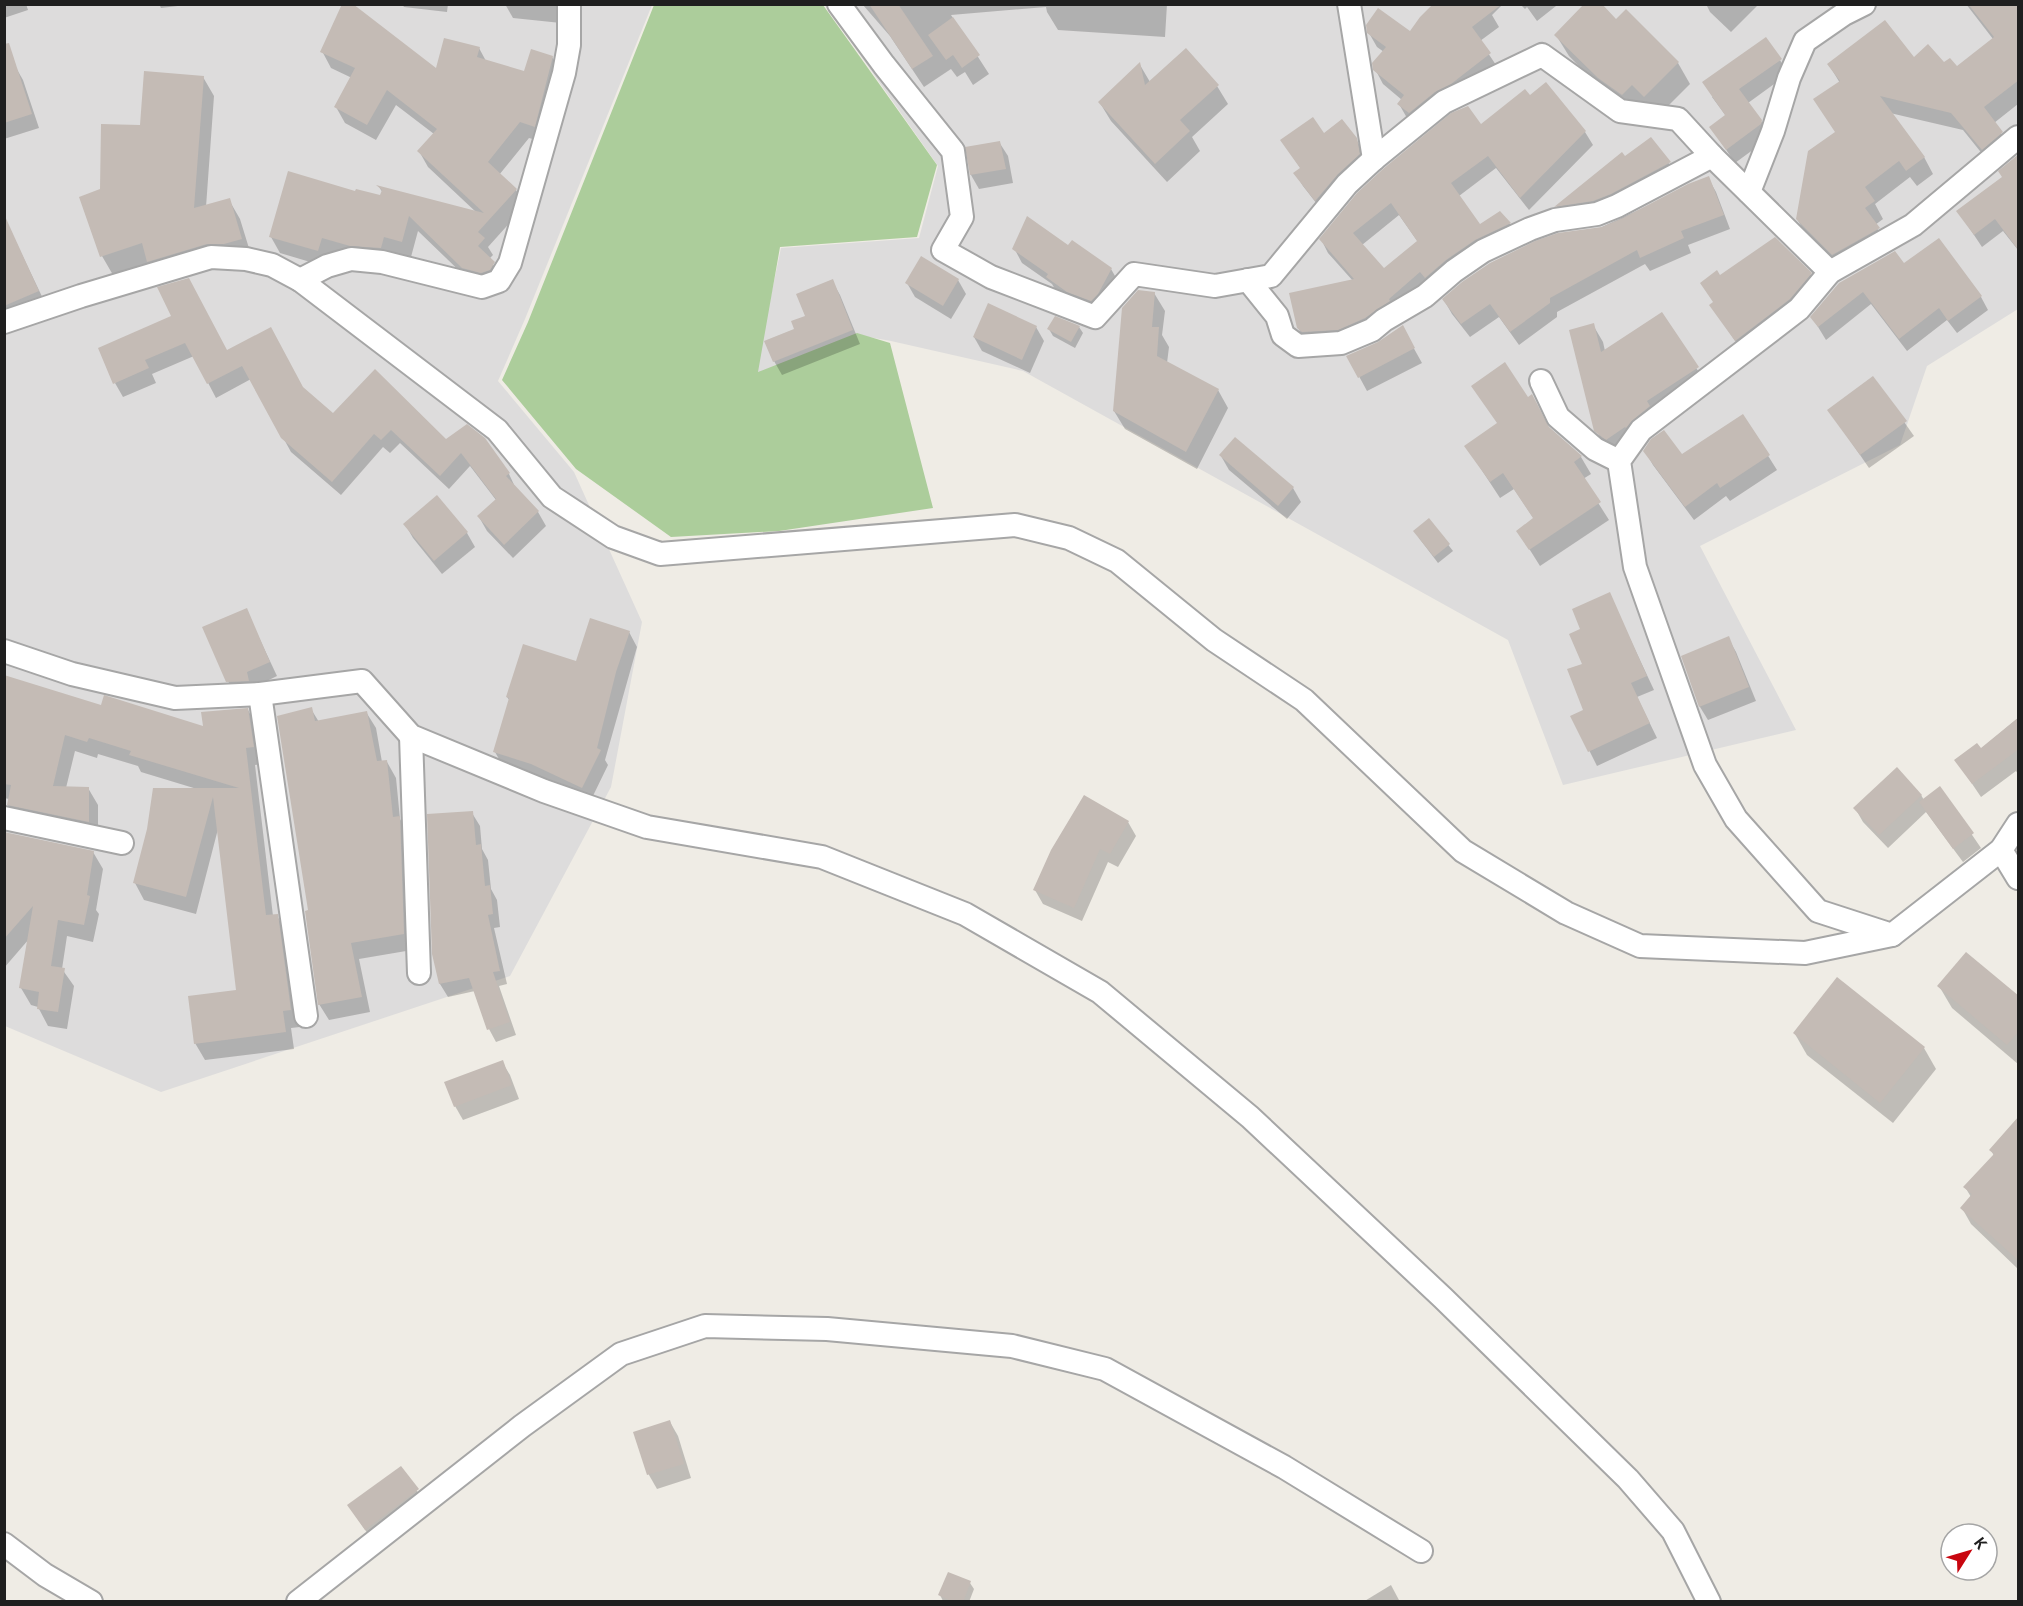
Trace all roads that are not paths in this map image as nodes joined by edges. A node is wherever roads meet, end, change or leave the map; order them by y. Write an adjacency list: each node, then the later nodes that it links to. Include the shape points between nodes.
1 (569, 4): 10 (street, via 564,73 510,263 500,281 482,287 382,262 351,259)
2 (839, 4): 11 (street, via 953,151 962,217 943,250 991,277 1095,317 1134,274 1215,286)
3 (1349, 4): 7 (street)
4 (1847, 8): 8 (street, via 1805,41)
5 (2019, 137): 9 (street, via 1913,225)
6 (1712, 156): 7 (street, via 1678,119 1620,111 1542,55 1444,102); 8 (street); 11 (street, via 1617,206 1597,214 1555,220 1483,251 1425,296 1372,330 1341,343 1298,346 1283,335 1276,316)
7 (1374, 159): 11 (street, via 1347,184 1271,276)
8 (1749, 192): 9 (street)
9 (1830, 272): 14 (street, via 1799,309 1641,429)
10 (300, 280): 12 (street, via 273,265 211,257); 23 (street, via 497,430 552,497 613,537 660,554 1014,525 1069,538 1118,561 1214,640 1304,700 1463,850 1566,913 1640,946 1804,952)
11 (1248, 280)
12 (4, 322)
13 (1541, 381): 14 (street, via 1558,417 1595,449)
14 (1618, 461): 23 (street, via 1635,567 1705,765 1736,819 1818,911)
15 (4, 651): 16 (street, via 72,674 175,698)
16 (260, 694): 17 (street, via 362,681); 25 (street)
17 (411, 736): 24 (street); 30 (street, via 544,791 647,827 822,857 965,914 1100,992 1250,1117 1628,1479 1673,1531)
18 (4, 818): 20 (street)
19 (2019, 824): 21 (street)
20 (123, 843)
21 (2001, 850): 22 (street); 23 (street)
22 (2019, 878)
23 (1892, 935)
24 (419, 973)
25 (306, 1016)
26 (4, 1544): 28 (street, via 45,1575)
27 (1422, 1551): 29 (street, via 1284,1467 1105,1370 1012,1346 826,1329 705,1326 621,1354 522,1426)
28 (91, 1602)
29 (298, 1602)
30 (1708, 1602)

